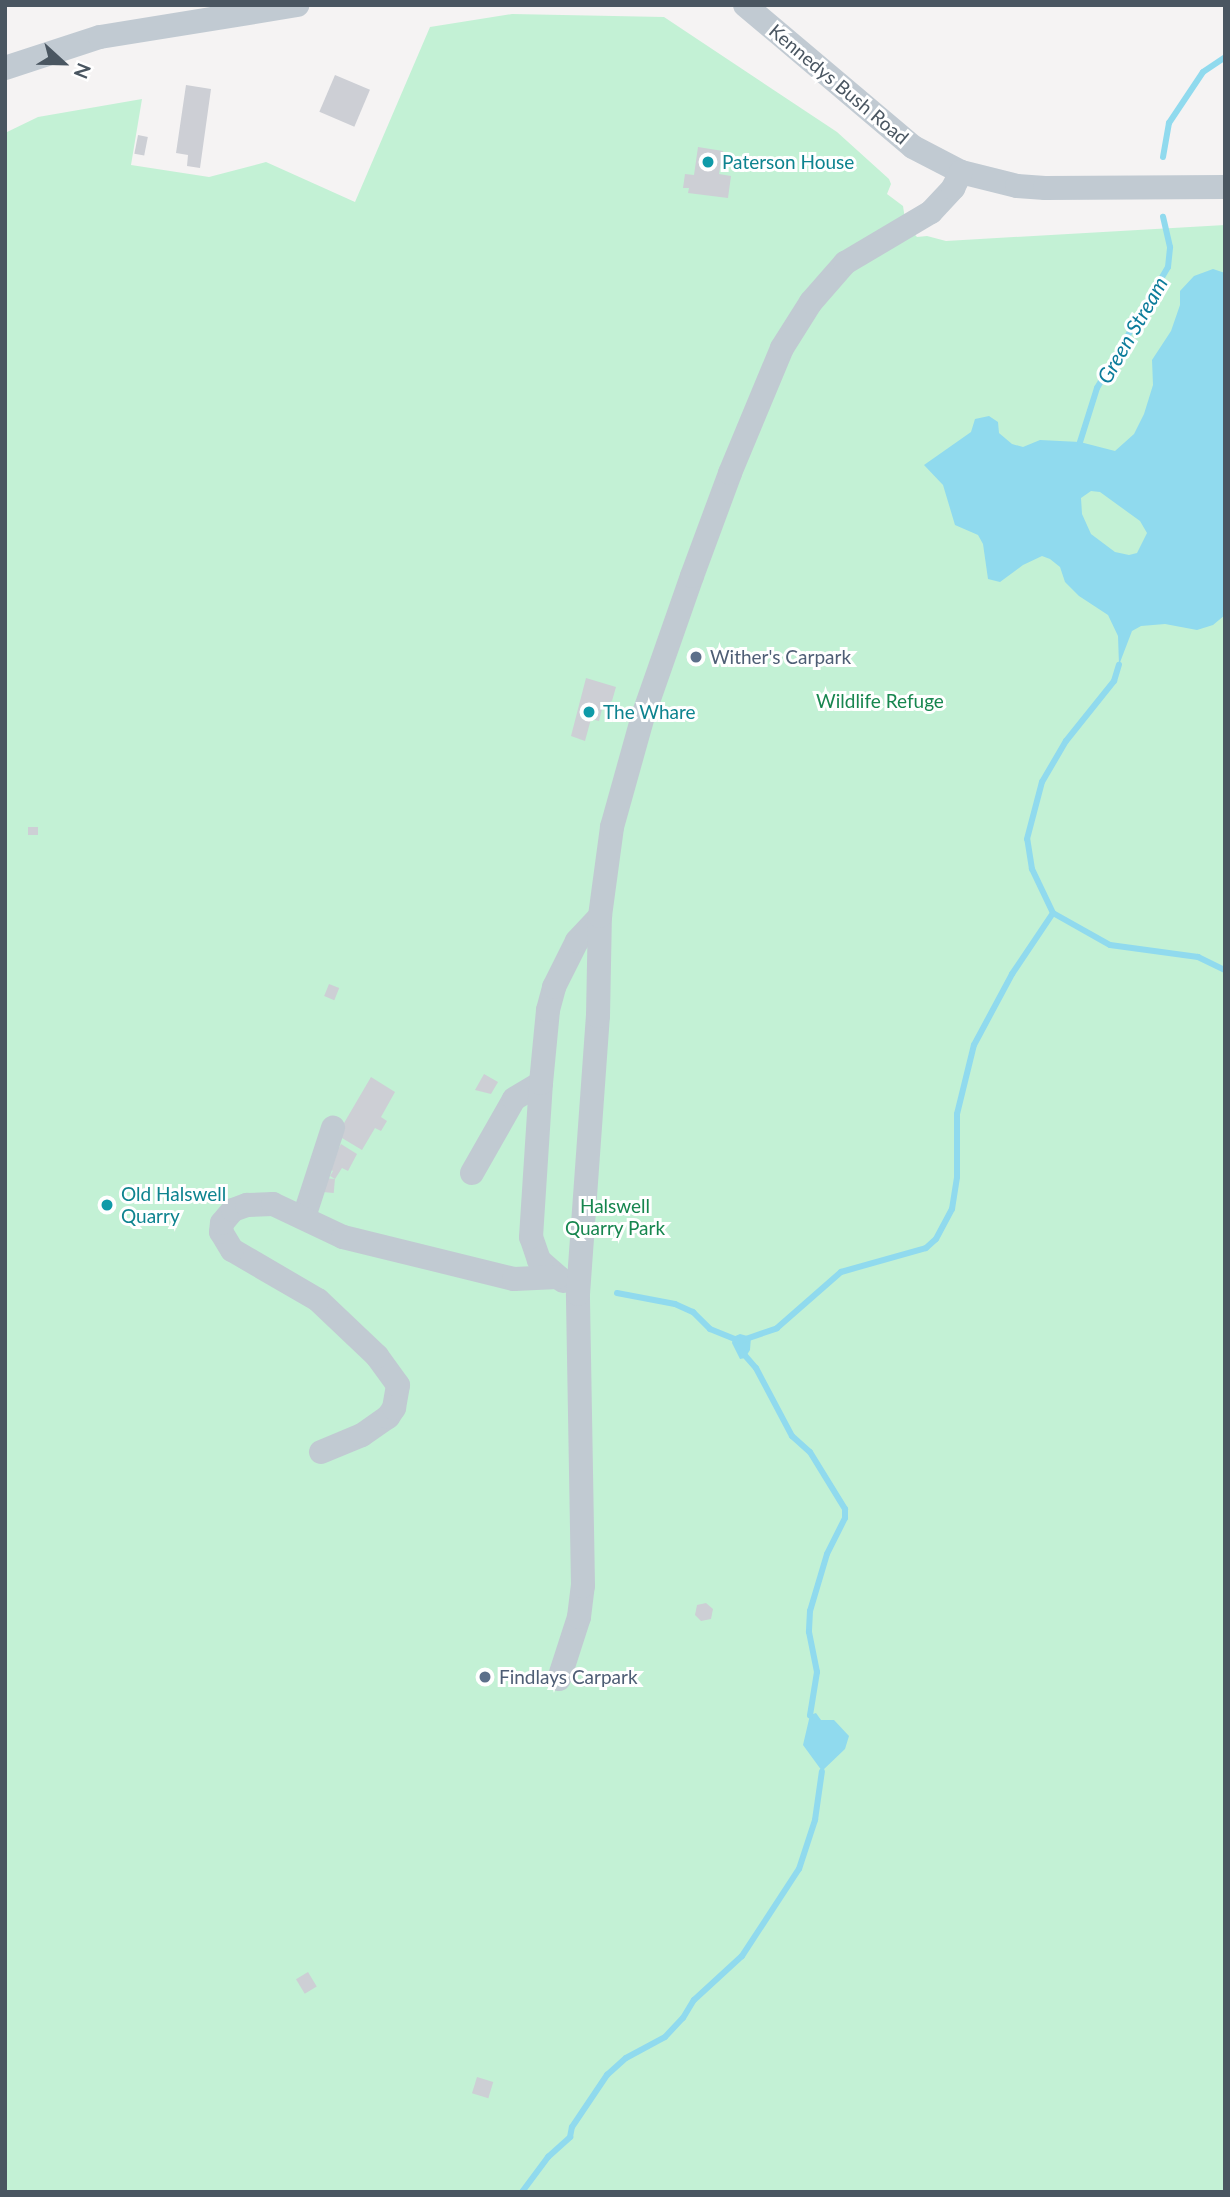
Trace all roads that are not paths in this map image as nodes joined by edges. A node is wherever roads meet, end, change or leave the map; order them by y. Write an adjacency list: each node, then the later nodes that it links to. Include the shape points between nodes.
1 (297, 5): 3 (street, via 100,37)
2 (745, 5): 4 (street, Kennedys Bush Road, via 912,147)
3 (5, 68)
4 (961, 172): 5 (street, Kennedys Bush Road, via 1045,188); 6 (street, via 931,212 845,263 811,302 782,348 730,473 643,716 608,841)
5 (1225, 187)
6 (600, 916): 7 (street, via 577,942 554,987); 12 (street, via 600,982)
7 (541, 1083): 9 (street, via 514,1099); 11 (street, via 531,1237 539,1260)
8 (333, 1128): 10 (street)
9 (472, 1173)
10 (304, 1217): 11 (street, via 343,1237 514,1279); 13 (street, via 282,1206 261,1203 233,1210 222,1223 223,1241 327,1308 377,1356 398,1385 388,1417 362,1435)
11 (558, 1277): 12 (street)
12 (578, 1294): 14 (street, via 583,1586 579,1617)
13 (321, 1452)
14 (559, 1679)

